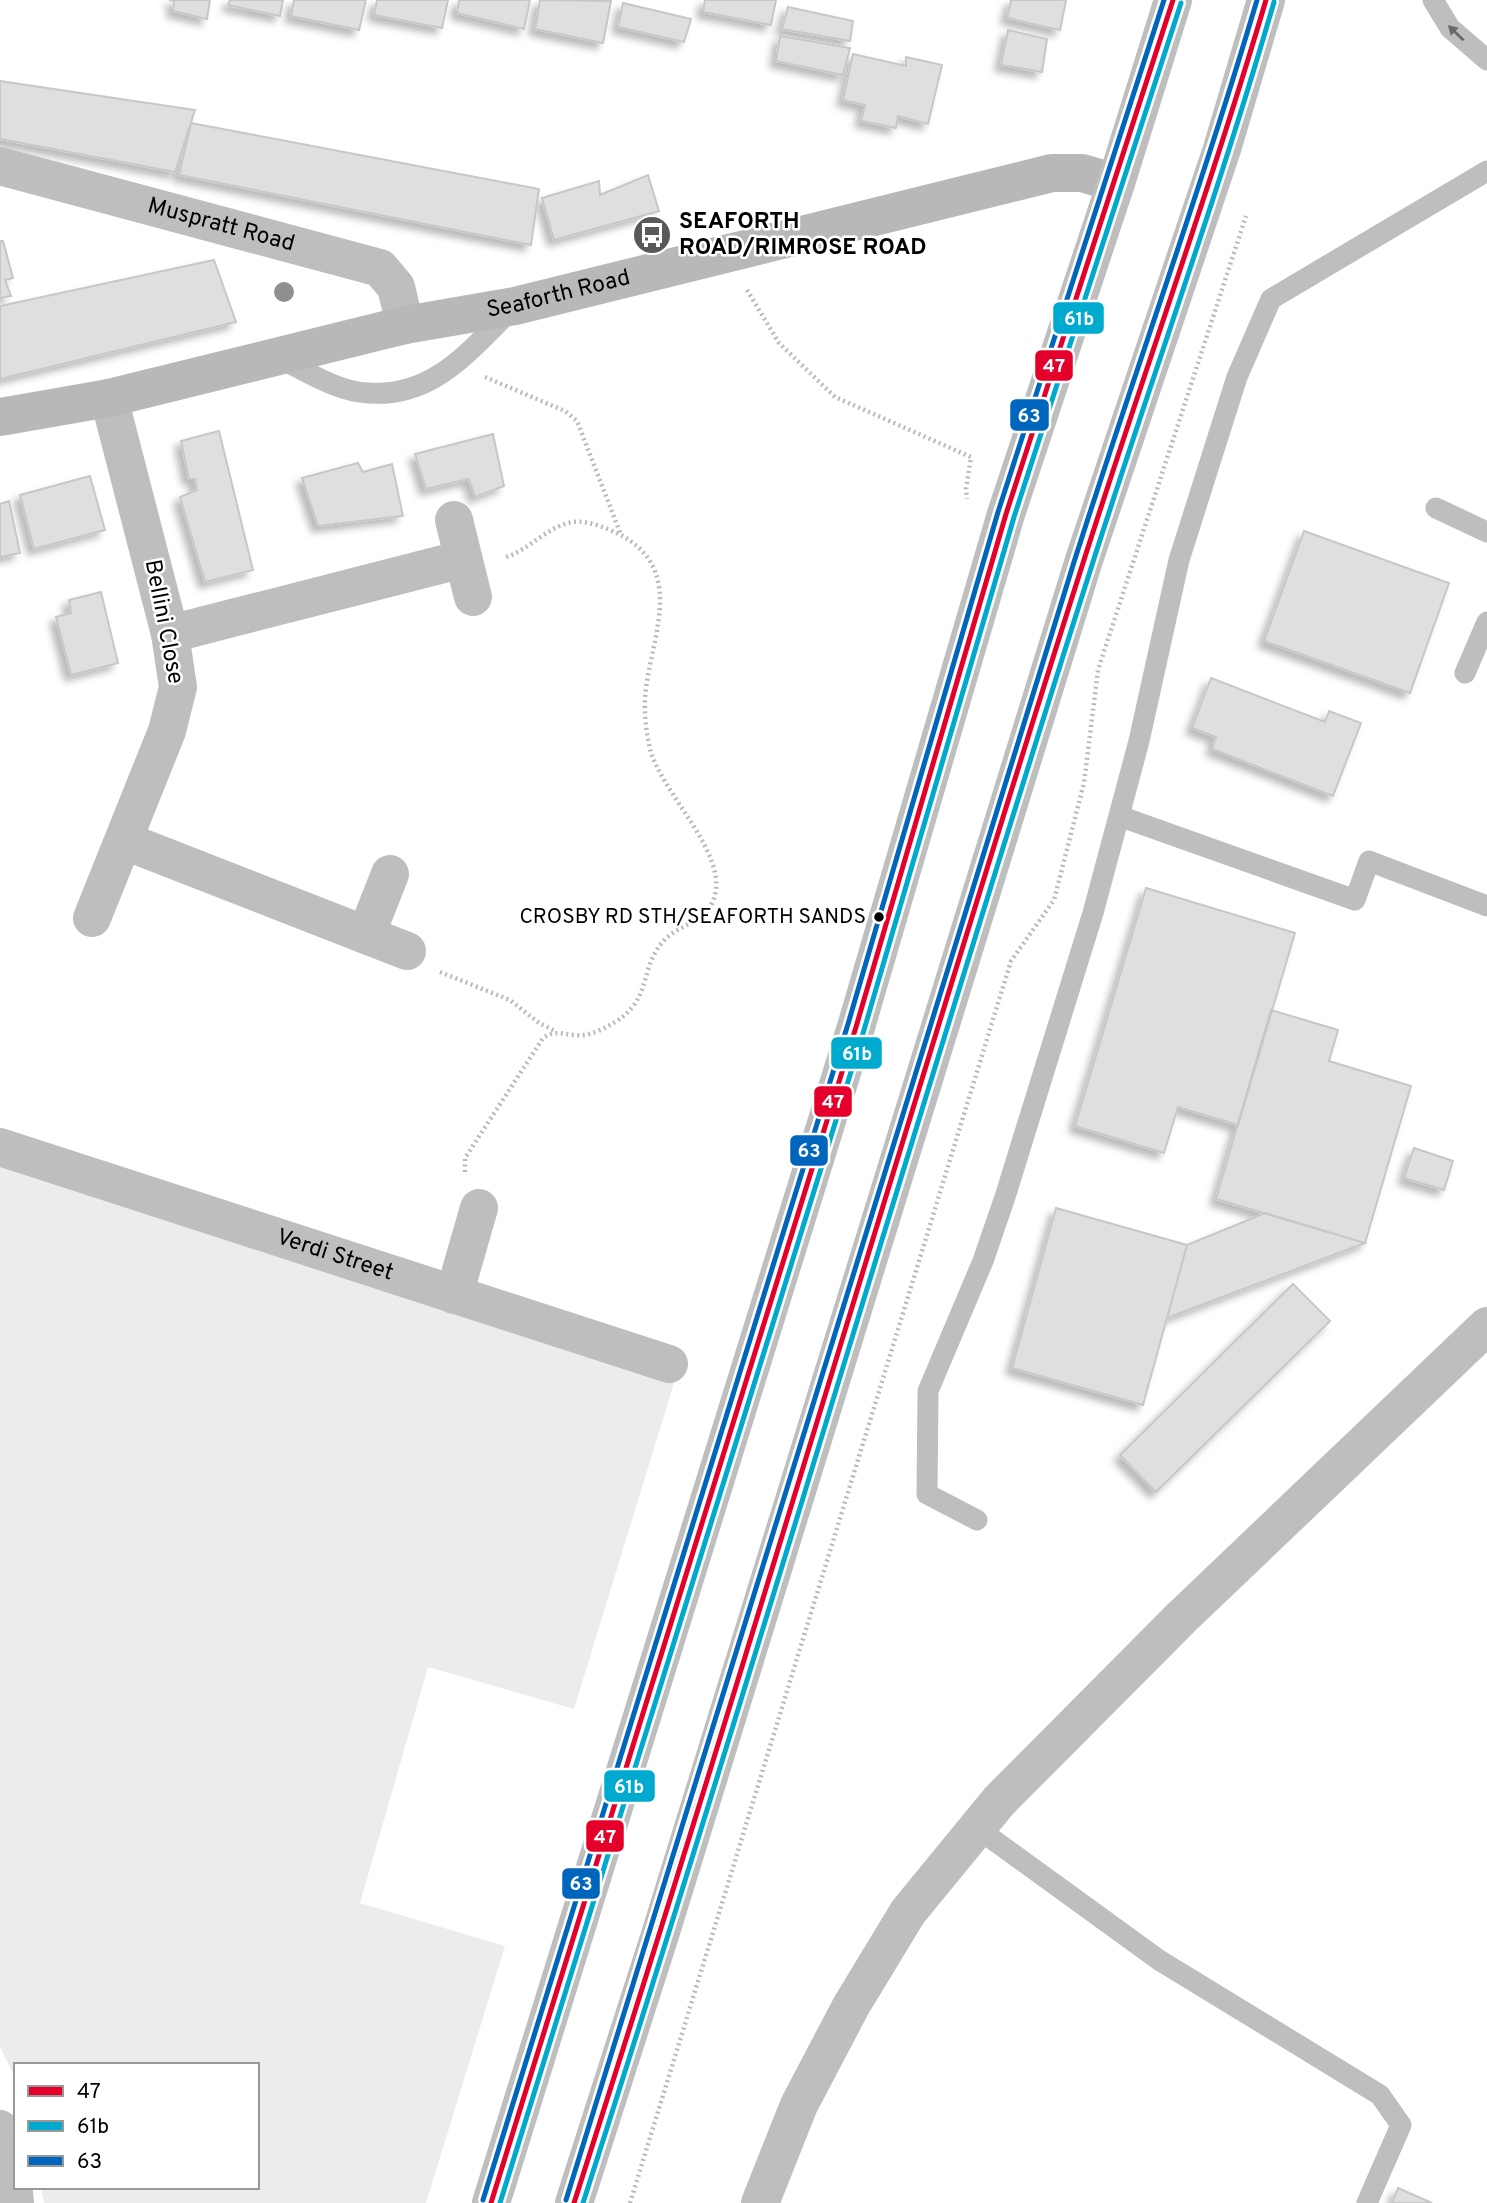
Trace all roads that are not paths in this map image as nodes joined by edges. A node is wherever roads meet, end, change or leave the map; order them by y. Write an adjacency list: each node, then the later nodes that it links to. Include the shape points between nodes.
1 (1173, 0): 7 (main road)
2 (1266, 0): 38 (main road, via 1222,149 1084,560)
3 (1433, 0): 4 (lane, one-way to 3, via 1450,28)
4 (1487, 60)
5 (0, 166): 9 (main road, Muspratt Road, via 380,268 396,287)
6 (1487, 172): 21 (lane, via 1270,299 1237,377 1179,560)
7 (1116, 183): 8 (main road, Seaforth Road, via 1082,173 1052,173); 37 (main road, via 1006,514 852,1040)
8 (515, 306): 9 (main road, Seaforth Road); 10 (lane, via 440,377 406,391 367,394)
9 (405, 326): 10 (main road, Seaforth Road)
10 (276, 357): 11 (main road, Seaforth Road)
11 (109, 398): 12 (main road, Seaforth Road); 19 (main road, Bellini Close)
12 (0, 417)
13 (1436, 508): 15 (lane)
14 (454, 520): 16 (main road)
15 (1487, 532)
16 (463, 559): 17 (main road); 19 (main road)
17 (473, 597)
18 (1487, 622): 20 (lane)
19 (170, 634): 22 (main road, Bellini Close, via 177,699)
20 (1465, 673)
21 (1119, 816): 24 (lane, via 1355,900 1369,861); 33 (lane, via 1005,1197 928,1391 927,1494)
22 (125, 841): 25 (main road, Bellini Close); 26 (main road)
23 (390, 874): 26 (main road)
24 (1487, 906)
25 (92, 918)
26 (366, 935): 27 (main road)
27 (407, 951)
28 (0, 1147): 30 (main road, Verdi Street)
29 (479, 1208): 30 (main road)
30 (454, 1294): 32 (main road, Verdi Street)
31 (1487, 1326): 34 (main road, via 1181,1618)
32 (669, 1364)
33 (977, 1520)
34 (977, 1828): 39 (main road, via 908,1912 850,2006 799,2105); 40 (lane, via 1159,1959 1380,2095 1401,2125)
35 (0, 2129): 36 (main road, via 10,2153)
36 (15, 2203)
37 (491, 2203)
38 (575, 2203)
39 (760, 2203)
40 (1367, 2203)

